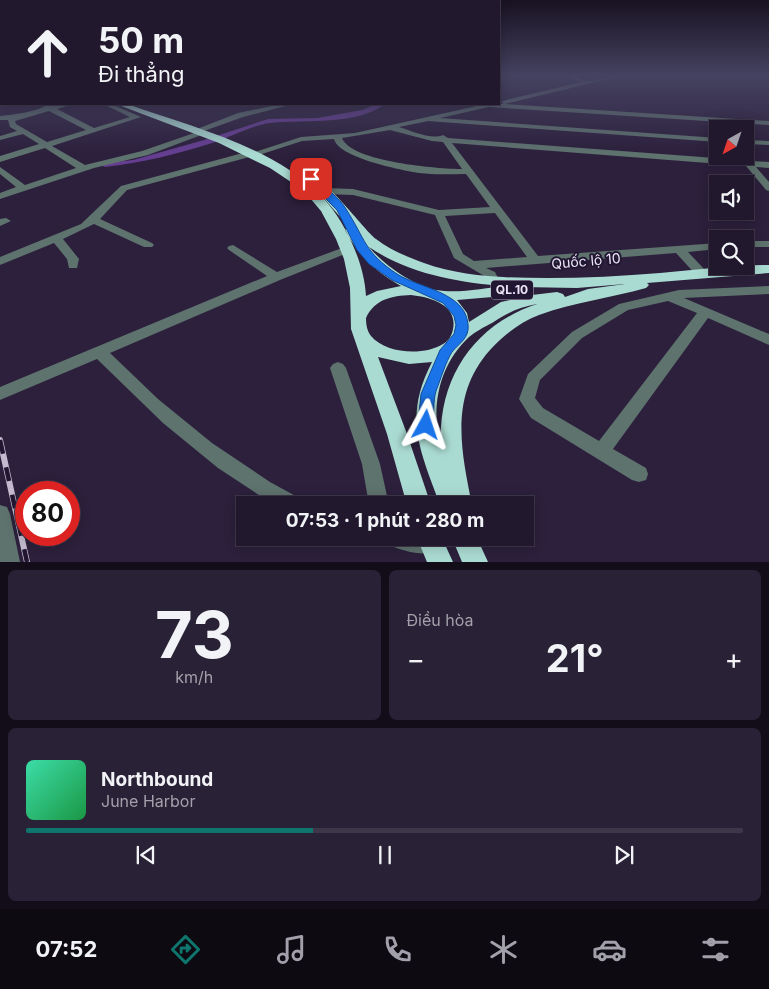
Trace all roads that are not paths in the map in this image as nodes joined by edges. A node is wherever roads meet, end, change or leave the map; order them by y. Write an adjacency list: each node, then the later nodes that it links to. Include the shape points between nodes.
1 (43, 105): 9 (street)
2 (65, 105): 9 (street)
3 (108, 105): 17 (street, via 137,117)
4 (123, 105): 19 (highway)
5 (137, 105): 19 (highway)
6 (284, 105): 19 (street, via 241,115)
7 (488, 105): 12 (street)
8 (495, 105): 16 (street)
9 (50, 109): 10 (street); 17 (street)
10 (16, 117): 11 (street); 18 (street, via 11,123)
11 (0, 118)
12 (430, 119): 15 (street); 16 (street); 23 (street)
13 (713, 119): 14 (street); 16 (street)
14 (769, 123)
15 (389, 127): 20 (street); 23 (street, via 419,137)
16 (577, 130): 22 (street); 23 (street); 28 (street)
17 (94, 131): 26 (street)
18 (23, 132): 21 (street); 26 (street)
19 (212, 136): 27 (highway); 33 (street)
20 (338, 137): 27 (street, via 301,139); 35 (street, via 344,147 394,166 439,173)
21 (0, 138)
22 (709, 139)
23 (446, 140): 35 (street)
24 (754, 143): 25 (street)
25 (769, 144)
26 (45, 145): 29 (street); 33 (street)
27 (255, 153): 38 (highway, via 300,172); 43 (street, via 124,188); 51 (highway, via 315,196 333,221)
28 (709, 153)
29 (0, 159)
30 (754, 162): 32 (street)
31 (750, 165): 37 (street)
32 (769, 165)
33 (82, 168): 36 (street)
34 (0, 170): 36 (street)
35 (469, 171): 41 (street)
36 (23, 188): 39 (street)
37 (769, 188)
38 (324, 191): 40 (highway); 42 (street, via 353,192)
39 (0, 196)
40 (341, 209): 59 (highway, via 369,240 410,263 465,279); 62 (highway, via 362,250 373,262 396,278)
41 (498, 210): 42 (street); 52 (street)
42 (439, 213): 55 (street, via 458,256)
43 (93, 220): 44 (street); 47 (street)
44 (57, 239): 53 (street); 54 (street, via 73,259)
45 (754, 244): 46 (street)
46 (769, 244)
47 (148, 245)
48 (709, 247): 50 (street)
49 (233, 248): 58 (street)
50 (679, 249): 52 (street); 57 (street)
51 (346, 250): 58 (street); 65 (highway, via 354,267)
52 (535, 260): 55 (street)
53 (0, 261)
54 (73, 265)
55 (473, 265): 59 (street, via 491,274)
56 (769, 269): 57 (highway, QL.10)
57 (702, 274): 60 (highway, Quốc lộ 10 / QL.10, via 668,277 618,291)
58 (276, 276): 70 (street)
59 (494, 282): 60 (highway)
60 (592, 287): 62 (highway, Quốc lộ 10 / QL.10, via 464,295); 66 (highway, Quốc lộ 10 / QL.10, via 507,306); 79 (highway, Quốc lộ 10, via 504,327 467,365 454,397 449,424)
61 (769, 290): 63 (street)
62 (430, 293): 65 (highway, via 409,289 382,294 362,307); 66 (highway, via 455,308 462,325)
63 (669, 296): 64 (street); 73 (street, via 624,307 577,335 533,378 527,399 537,413)
64 (705, 312): 68 (street); 73 (street)
65 (358, 317): 67 (highway, via 357,327)
66 (460, 335): 69 (highway)
67 (361, 336): 69 (highway, via 370,346 399,358 425,358); 77 (highway)
68 (769, 340)
69 (446, 350): 78 (highway, via 428,394 426,425)
70 (100, 354): 72 (street); 75 (street, via 162,414 213,455)
71 (338, 368): 76 (street, via 371,464)
72 (0, 394)
73 (602, 451): 74 (street)
74 (639, 474)
75 (275, 496)
76 (377, 496)
77 (416, 496)
78 (449, 496)
79 (458, 496)
80 (0, 514): 81 (street)
81 (9, 562)

